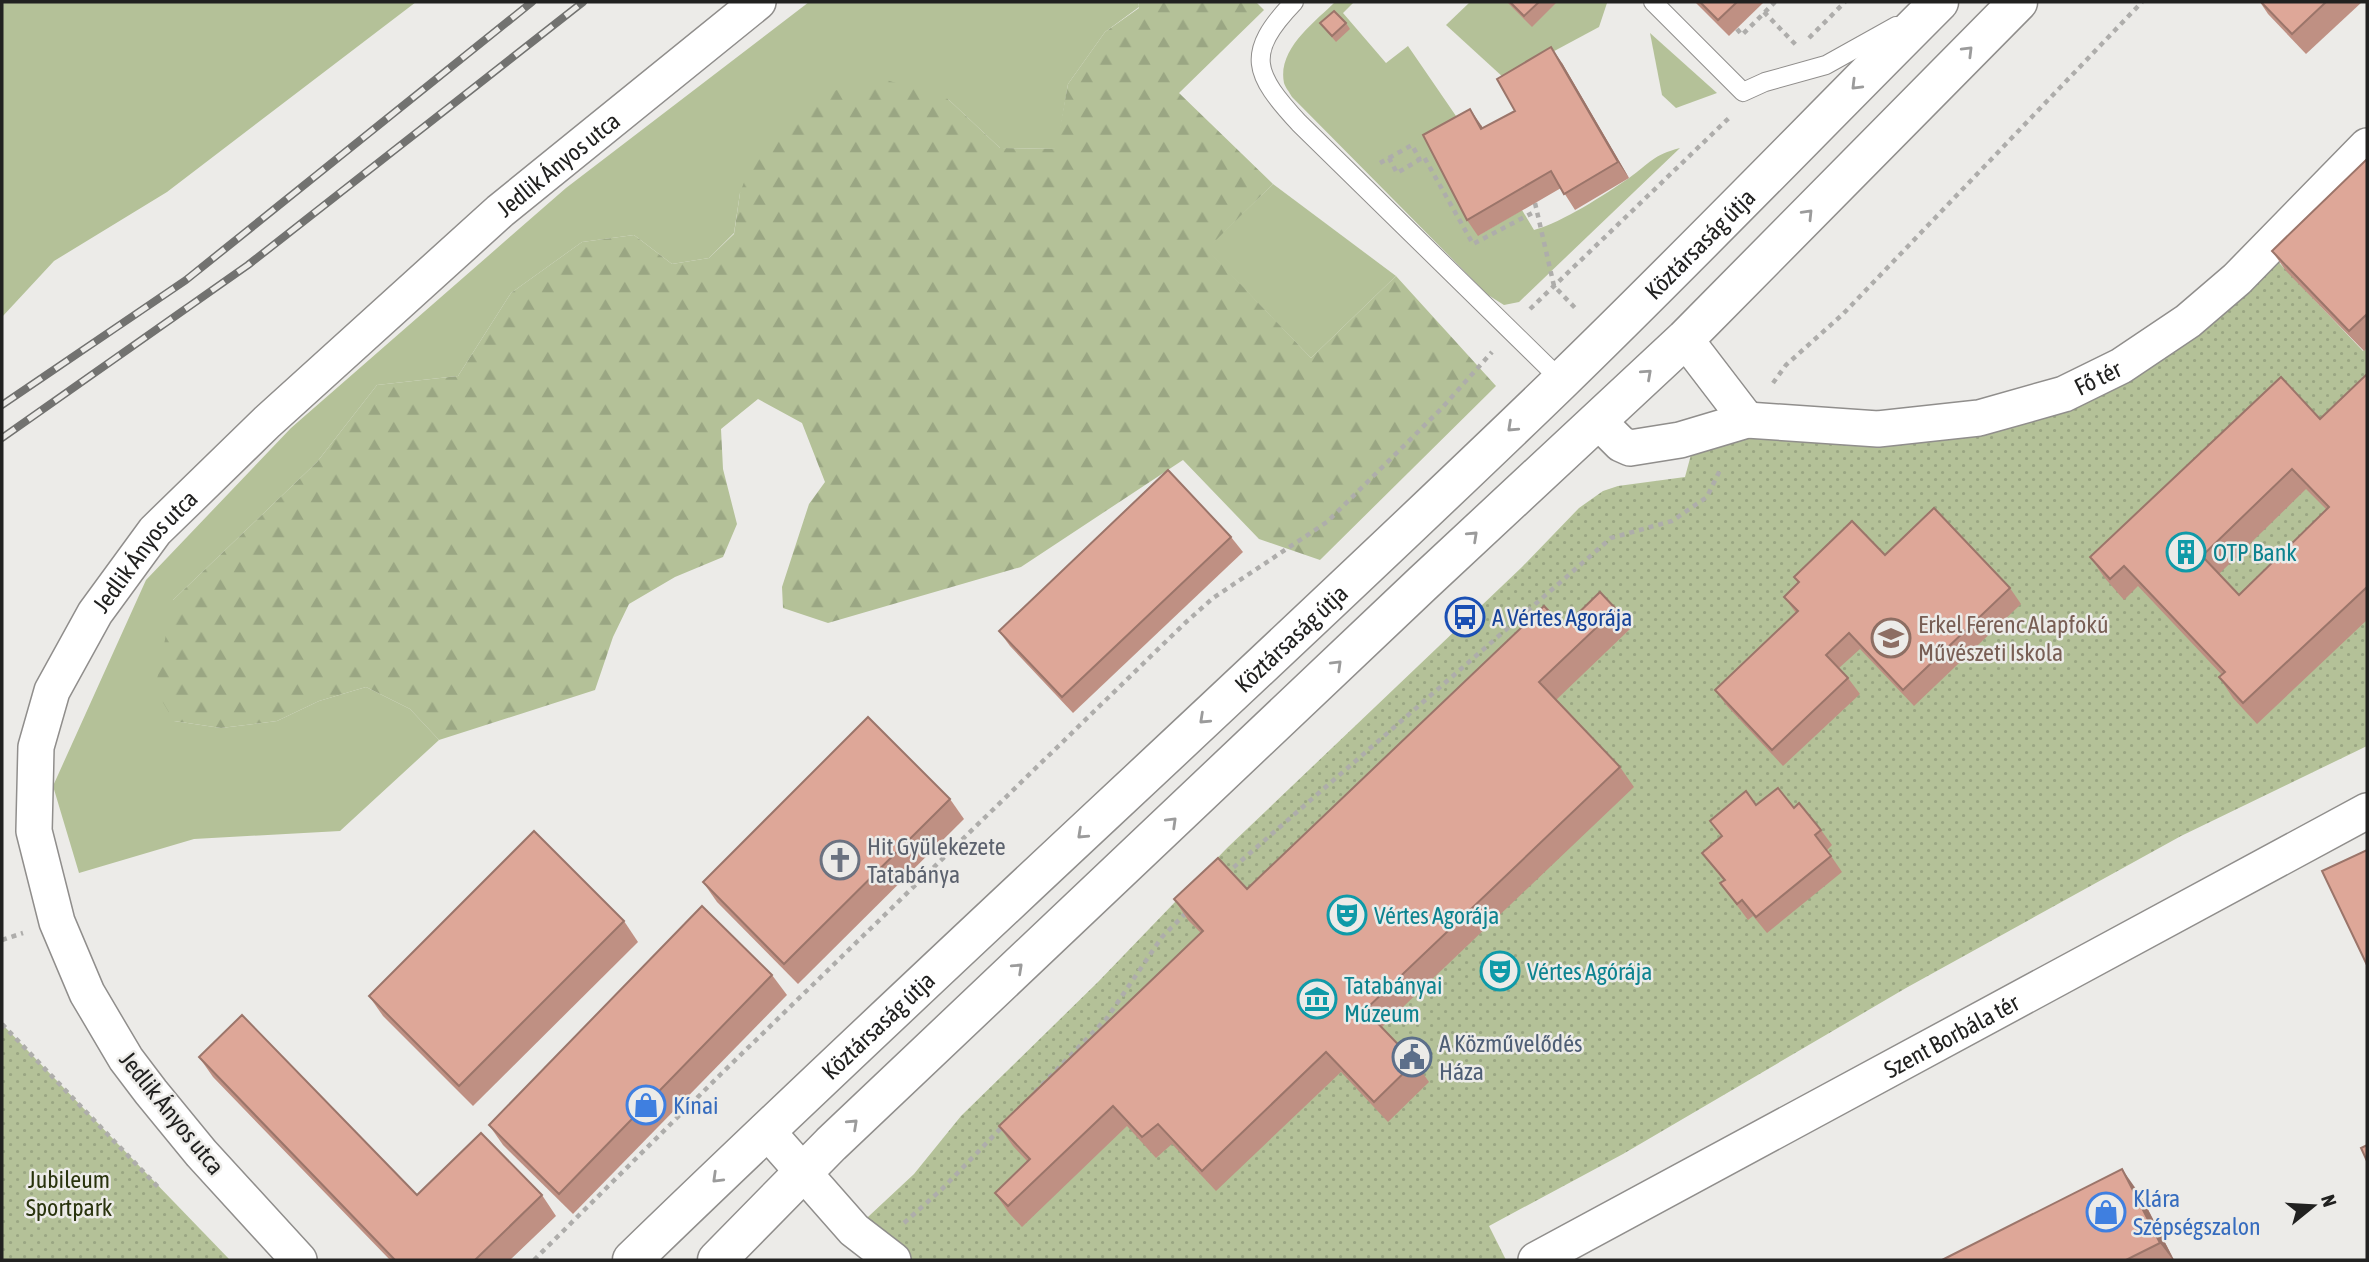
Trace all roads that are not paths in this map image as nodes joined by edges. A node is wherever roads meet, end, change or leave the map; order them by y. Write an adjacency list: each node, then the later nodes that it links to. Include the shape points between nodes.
1 (758, 2): 15 (street, Jedlik Ányos utca, via 500,211 267,422 155,531 95,612 52,691 36,747 34,831 57,922 87,993 151,1092)
2 (1294, 2): 8 (lane, via 1262,43 1262,75 1277,99)
3 (1653, 2): 4 (lane, via 1743,92 1826,65)
4 (1939, 2): 8 (street, Köztársaság útja, one-way to 8)
5 (2018, 2): 7 (street, Köztársaság útja, one-way to 5)
6 (2367, 146): 10 (street, Fő tér, via 2237,279 2188,321 2121,366 2064,394 1979,418 1878,429)
7 (1685, 339): 9 (street, Köztársaság útja, one-way to 7); 10 (street)
8 (1561, 380): 12 (street, Köztársaság útja, one-way to 12)
9 (1597, 420): 10 (street, Fő tér, via 1630,448 1680,440); 13 (street, Köztársaság útja, one-way to 9)
10 (1748, 420)
11 (2367, 811): 18 (street, Szent Borbála tér)
12 (766, 1130): 13 (street); 16 (street, Köztársaság útja, one-way to 16)
13 (803, 1171): 14 (street, via 854,1230); 17 (street, Köztársaság útja)
14 (884, 1255)
15 (299, 1260)
16 (632, 1260)
17 (717, 1260)
18 (1536, 1260)

